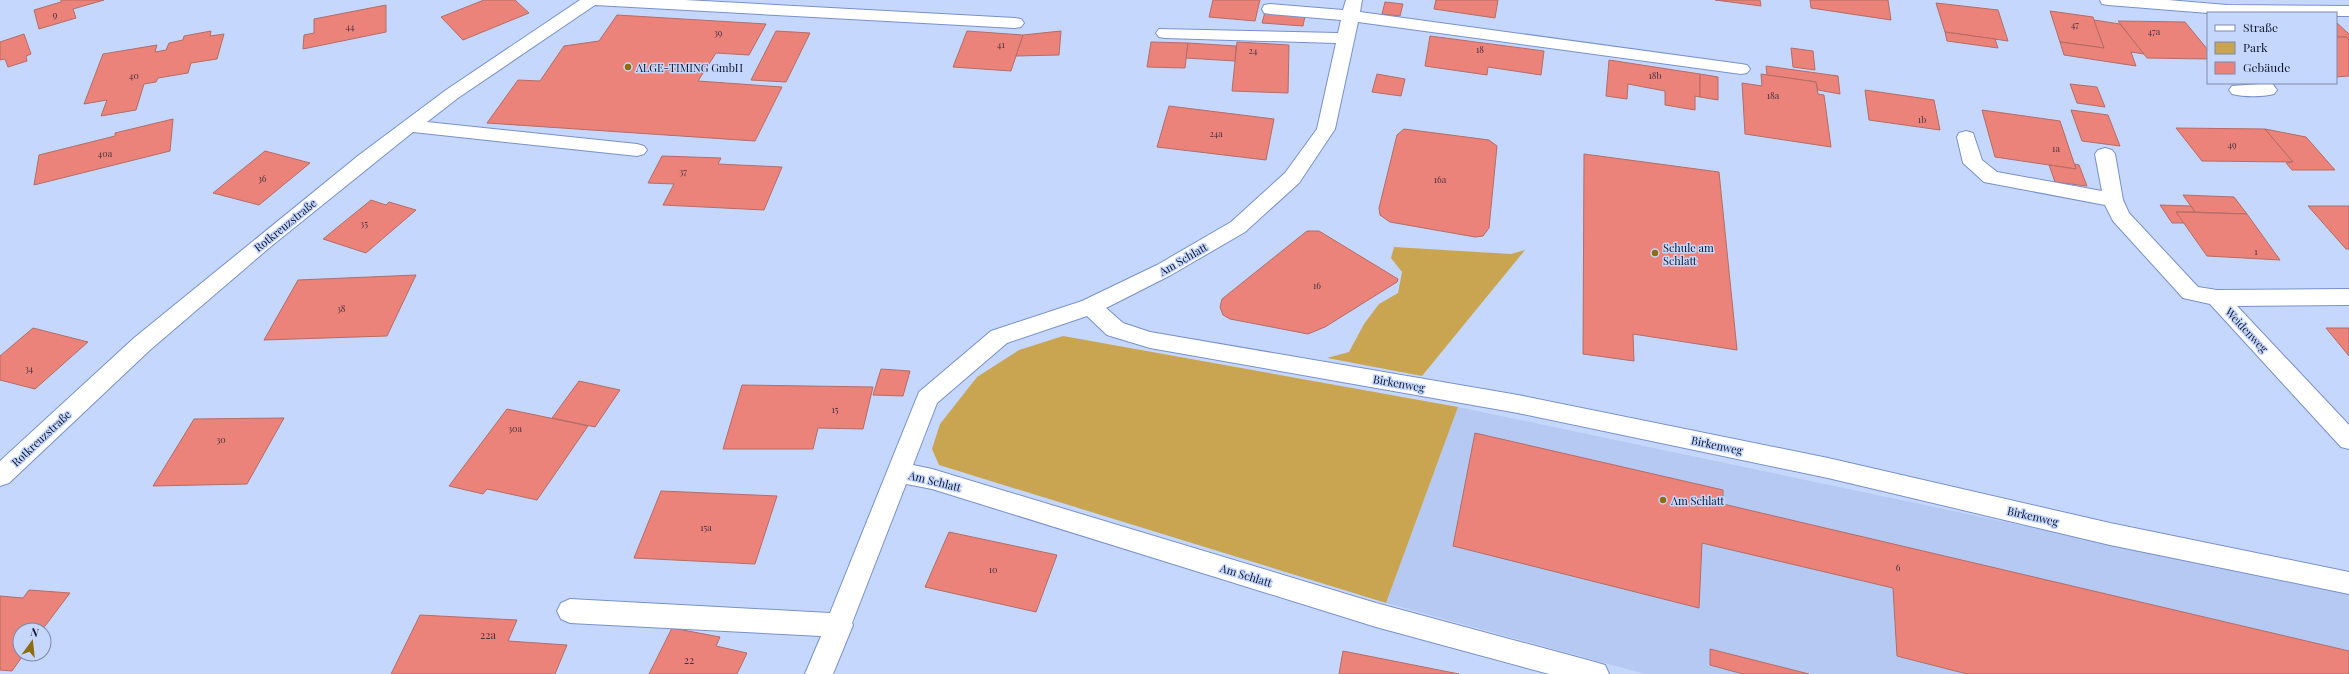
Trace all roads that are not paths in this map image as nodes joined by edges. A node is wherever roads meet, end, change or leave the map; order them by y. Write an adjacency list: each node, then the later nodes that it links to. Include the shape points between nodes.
1 (591, 0): 9 (street); 15 (street, Rotkreuzstraße)
2 (2108, 0): 3 (street)
3 (2154, 2): 8 (street)
4 (1352, 8): 5 (street); 11 (street, Am Schlatt); 12 (street)
5 (1270, 9)
6 (2349, 11): 7 (street)
7 (2215, 12)
8 (2203, 14)
9 (1015, 24)
10 (1165, 33): 11 (street)
11 (1346, 38): 22 (street, Am Schlatt, via 1326,129 1292,178 1238,227 1164,270)
12 (1741, 70)
13 (2263, 84): 14 (street, via 2268,90)
14 (2238, 90)
15 (409, 126): 17 (street); 25 (street, Rotkreuzstraße, via 262,243 142,344)
16 (1966, 137): 19 (street, via 1973,163 1991,177)
17 (638, 150)
18 (2105, 154): 19 (street)
19 (2113, 200): 21 (street, via 2120,216 2191,293)
20 (2349, 296): 21 (street, Weidenweg)
21 (2218, 298): 23 (street, Weidenweg)
22 (1090, 307): 24 (street, Am Schlatt, via 999,336 927,398); 26 (street, Birkenweg, via 1115,329 1150,340 1518,404 1828,468 2110,534)
23 (2349, 440)
24 (897, 472): 28 (street, Am Schlatt); 30 (street, Am Schlatt, via 932,479 1376,615)
25 (0, 476)
26 (2349, 583)
27 (570, 611): 28 (street)
28 (840, 625): 29 (street, Am Schlatt)
29 (819, 674)
30 (1595, 674)

